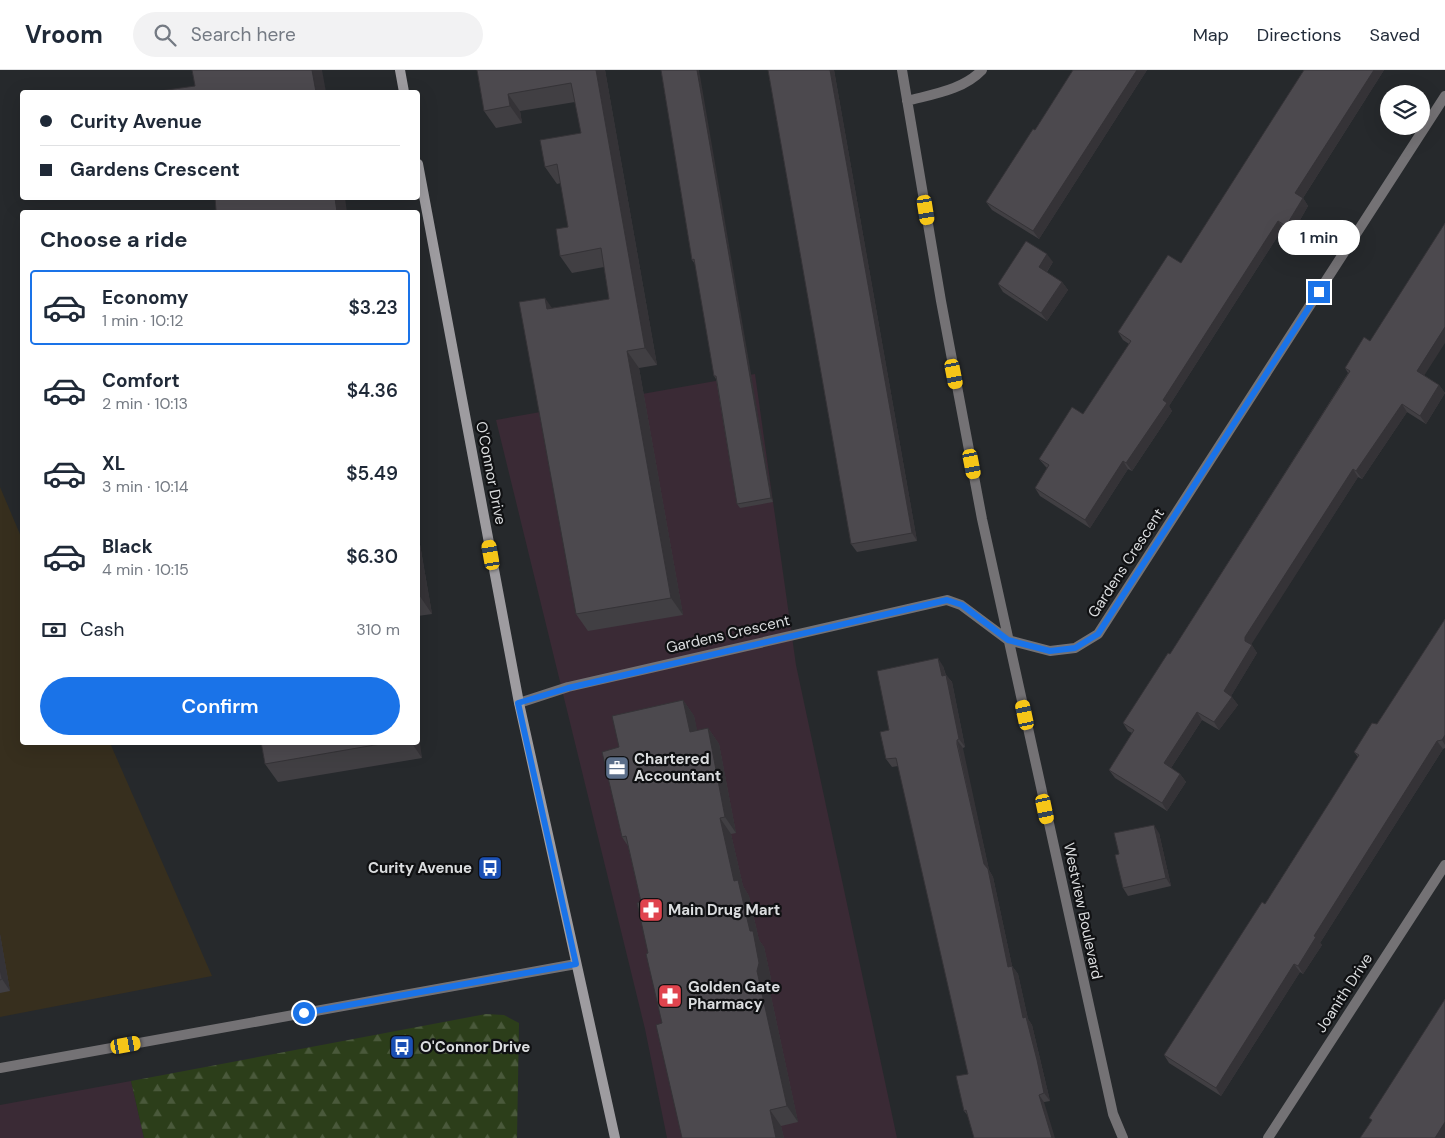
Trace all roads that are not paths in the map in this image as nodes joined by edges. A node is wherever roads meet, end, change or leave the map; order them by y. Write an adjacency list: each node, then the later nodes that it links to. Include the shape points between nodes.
1 (400, 70): 4 (main road)
2 (902, 70): 6 (street, Westview Boulevard)
3 (982, 70): 6 (street, via 956,87)
4 (404, 90)
5 (1445, 96): 8 (street, Gardens Crescent, via 1098,634 1075,648 1050,651)
6 (907, 100): 8 (street, Westview Boulevard, via 941,301)
7 (420, 175): 9 (main road, O'Connor Drive)
8 (1008, 640): 9 (street, Gardens Crescent, via 962,605 947,600 568,688); 14 (street, Westview Boulevard, via 1113,1114)
9 (518, 703): 11 (main road, O'Connor Drive)
10 (1445, 865): 15 (street, Joanith Drive)
11 (576, 964): 12 (street); 13 (main road, O'Connor Drive)
12 (0, 1068)
13 (615, 1138)
14 (1123, 1138)
15 (1268, 1138)

